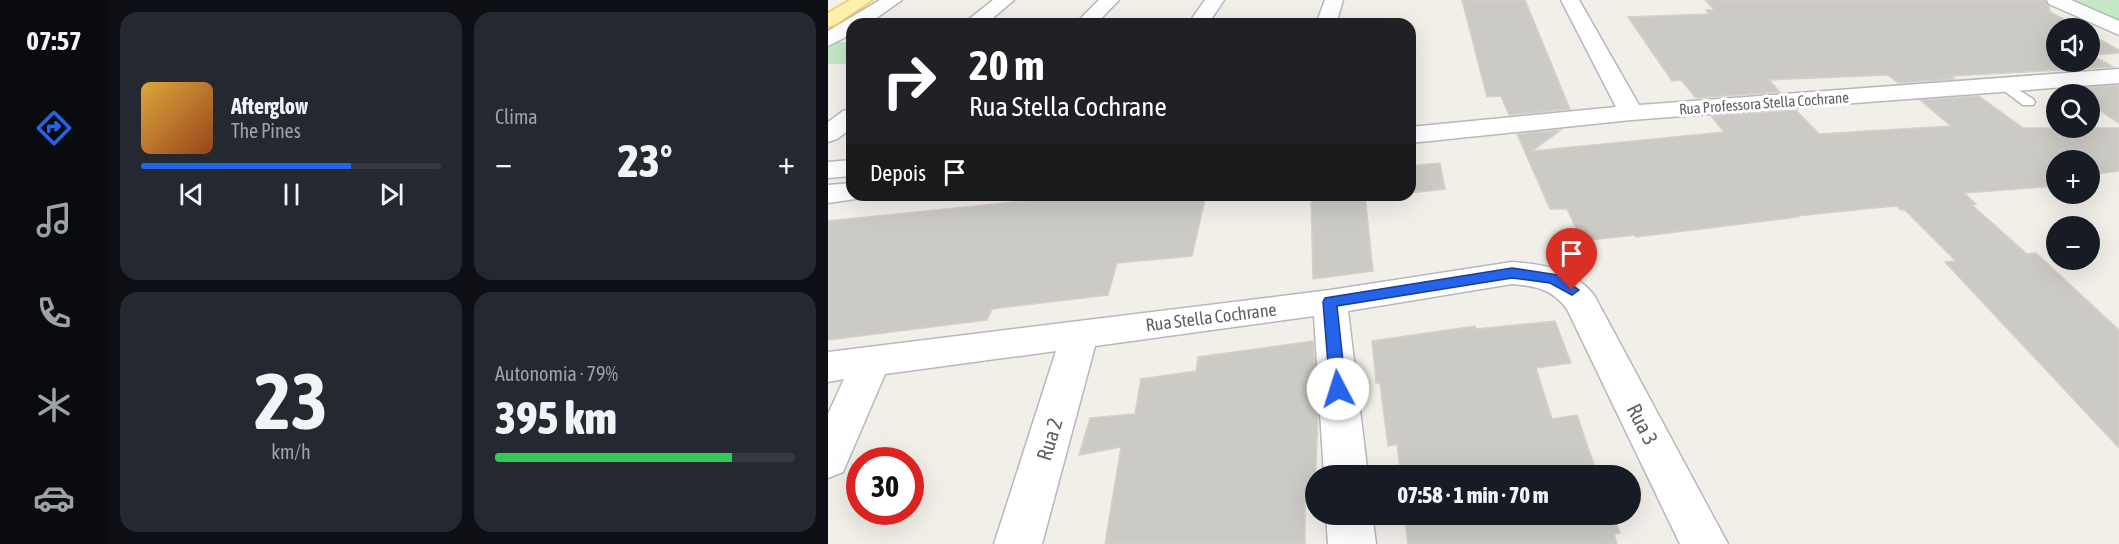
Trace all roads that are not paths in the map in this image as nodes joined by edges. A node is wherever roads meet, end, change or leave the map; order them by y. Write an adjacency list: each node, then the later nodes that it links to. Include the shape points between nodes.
1 (843, 0): 10 (main road)
2 (863, 0): 16 (main road)
3 (893, 0): 11 (street)
4 (1005, 0): 12 (street)
5 (1110, 0): 13 (street)
6 (1215, 0): 14 (street)
7 (1334, 0): 15 (street)
8 (1570, 0): 23 (street)
9 (2056, 0): 18 (street)
10 (828, 9)
11 (864, 18)
12 (981, 18)
13 (1092, 18)
14 (1202, 18)
15 (1328, 18)
16 (828, 21)
17 (846, 29): 19 (street)
18 (2119, 29)
19 (828, 40)
20 (2119, 76): 21 (street, Rua Professora Stella Cochrane)
21 (2004, 84): 22 (lane); 23 (street, Rua Professora Stella Cochrane)
22 (2028, 102)
23 (1631, 113): 26 (street, Rua Professora Stella Cochrane)
24 (846, 120): 25 (street)
25 (828, 134)
26 (1416, 134)
27 (846, 168): 28 (street)
28 (828, 170)
29 (846, 192): 30 (street)
30 (828, 194)
31 (1330, 302): 32 (street, Rua Stella Cochrane, via 1512,273 1554,279 1572,290); 33 (street, Rua Stella Cochrane); 37 (street)
32 (1582, 304): 41 (street, Rua 3)
33 (1080, 334): 34 (street, Rua Stella Cochrane); 39 (street, Rua 2)
34 (872, 361): 35 (street, Rua Stella Cochrane); 36 (street)
35 (828, 367)
36 (828, 459)
37 (1345, 465)
38 (1350, 525): 40 (street)
39 (1018, 544)
40 (1352, 544)
41 (1704, 544)

